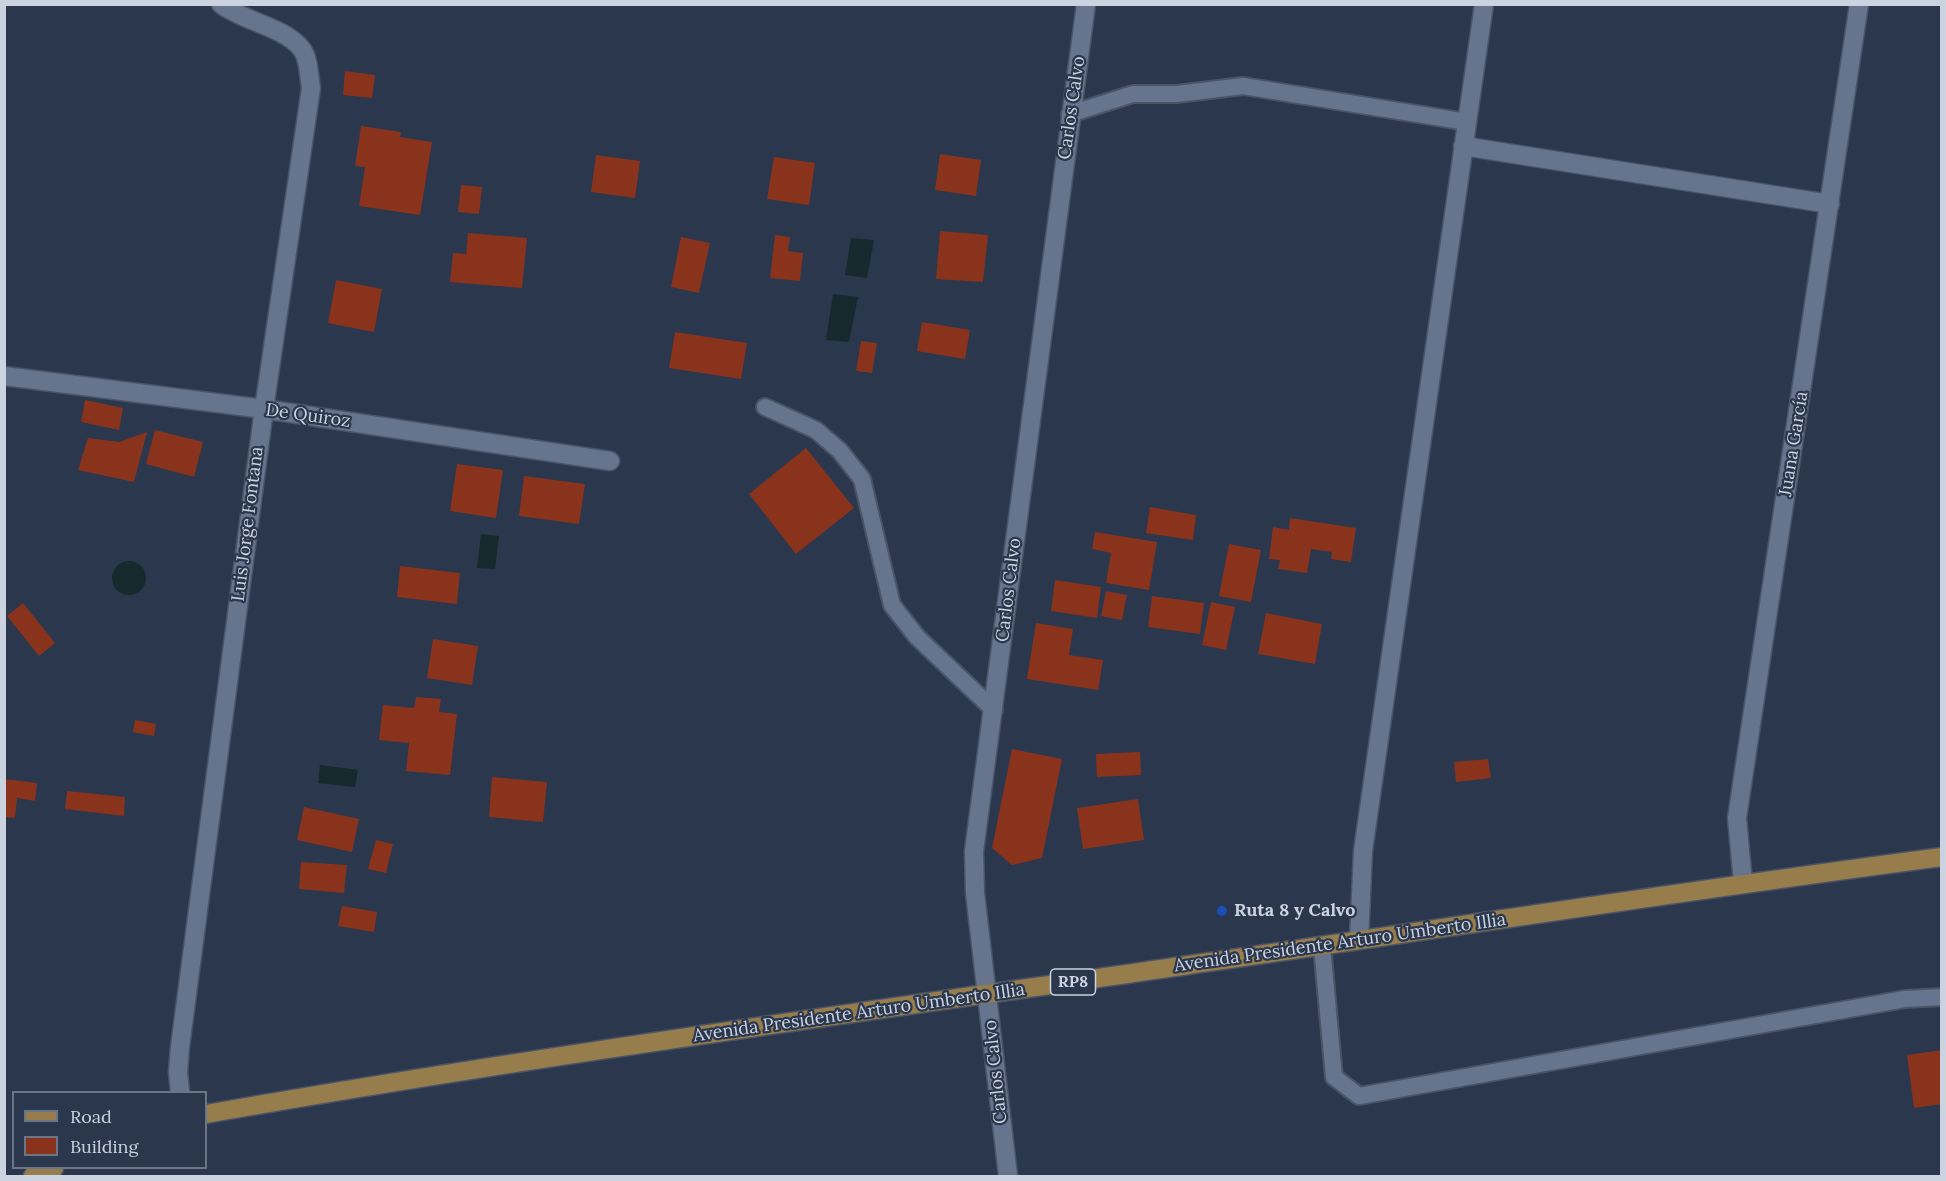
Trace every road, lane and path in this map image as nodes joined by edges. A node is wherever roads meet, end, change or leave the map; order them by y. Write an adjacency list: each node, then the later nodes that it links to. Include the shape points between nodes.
1 (221, 4): 11 (street, Luis Jorge Fontana, via 232,13 290,37 305,53 311,88)
2 (1086, 4): 5 (street, Carlos Calvo)
3 (1484, 4): 6 (street)
4 (1859, 4): 8 (street, Juana García)
5 (1070, 114): 6 (lane, via 1134,94 1177,94 1243,86); 13 (street, Carlos Calvo)
6 (1467, 122): 7 (street)
7 (1463, 147): 8 (street); 16 (street, via 1364,851)
8 (1830, 204): 15 (street, Juana García, via 1737,818)
9 (4, 376): 11 (street, De Quiroz)
10 (765, 407): 13 (lane, via 816,430 840,451 862,479 892,605 917,637)
11 (264, 409): 12 (street, De Quiroz); 20 (street, Luis Jorge Fontana, via 180,1047)
12 (610, 461)
13 (994, 710): 18 (street, Carlos Calvo, via 974,851 975,893)
14 (1941, 857): 15 (main road, Avenida Presidente Arturo Umberto Illia / RP8)
15 (1743, 883): 16 (main road, Avenida Presidente Arturo Umberto Illia / RP8)
16 (1359, 940): 17 (main road, Avenida Presidente Arturo Umberto Illia / RP8)
17 (1322, 946): 18 (main road, Avenida Presidente Arturo Umberto Illia / RP8); 19 (lane, via 1334,1077 1359,1096 1905,999)
18 (988, 994): 21 (main road, Avenida Presidente Arturo Umberto Illia / RP8); 24 (street, Carlos Calvo)
19 (1941, 997)
20 (180, 1091)
21 (207, 1114)
22 (49, 1169): 23 (main road)
23 (33, 1176)
24 (1008, 1176)

